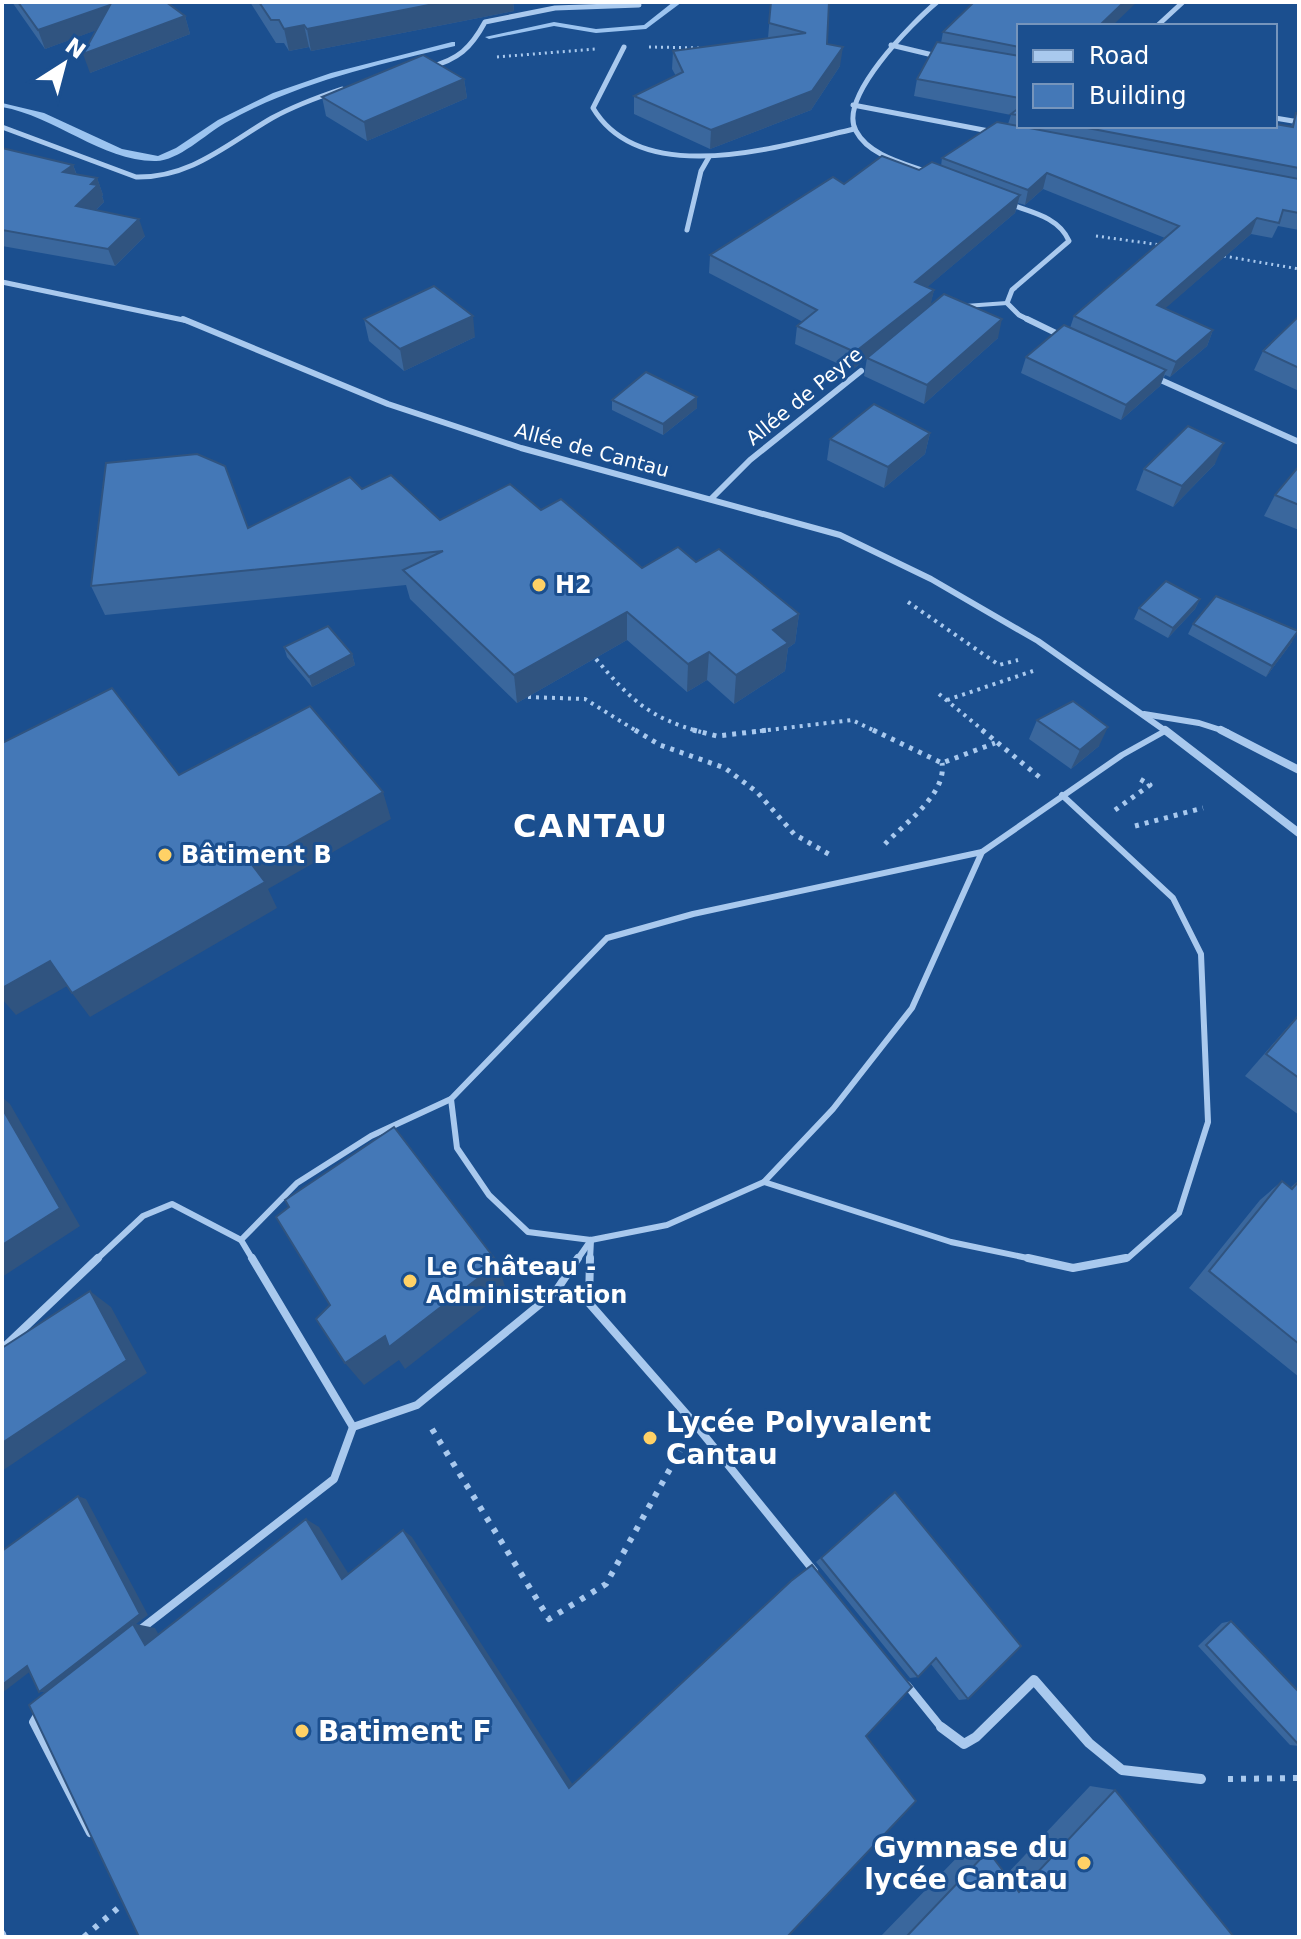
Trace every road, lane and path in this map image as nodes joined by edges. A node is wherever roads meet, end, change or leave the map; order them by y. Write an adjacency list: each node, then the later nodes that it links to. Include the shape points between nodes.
1 (937, 2): 5 (street)
2 (1183, 2): 4 (street)
3 (639, 5): 9 (street, via 555,8 485,22)
4 (1159, 24)
5 (891, 45): 8 (street); 12 (street)
6 (624, 47): 7 (path); 9 (path); 18 (street, via 593,108 598,119 635,143)
7 (705, 48)
8 (943, 57)
9 (456, 62): 10 (street)
10 (420, 68)
11 (356, 85): 15 (street, via 304,102 181,174 155,179 136,177)
12 (853, 105): 16 (street); 17 (street)
13 (1277, 118): 14 (street)
14 (1299, 122)
15 (2, 127)
16 (854, 129): 18 (street); 19 (street, via 870,147)
17 (997, 132)
18 (709, 157): 21 (street)
19 (934, 175)
20 (1003, 202): 22 (street, via 1058,223)
21 (687, 230)
22 (1067, 232): 23 (path); 28 (street, via 1069,241 1012,290)
23 (1169, 246)
24 (1216, 254): 25 (path)
25 (1299, 269)
26 (2, 282): 34 (street, Allée de Cantau, via 184,319 388,404 521,448)
27 (956, 303): 28 (lane)
28 (1007, 303): 29 (street, via 1019,315)
29 (1074, 341)
30 (871, 362): 31 (lane, Allée de Peyre)
31 (861, 371): 34 (street, Allée de Peyre, via 750,460)
32 (1144, 373): 33 (street)
33 (1299, 442)
34 (711, 499): 42 (street, Allée de Cantau, via 840,535 931,579 1038,641)
35 (905, 600): 36 (path, via 999,665)
36 (1023, 658)
37 (596, 659): 45 (path, via 624,692 667,723 717,736 852,720)
38 (1039, 669): 41 (path)
39 (939, 694): 41 (path)
40 (528, 697): 52 (path, via 585,699 660,745 725,768 757,792 794,834)
41 (946, 700): 44 (path)
42 (1144, 714): 43 (street, Allée de Cantau); 46 (street, Allée de Cantau, via 1231,733)
43 (1165, 731): 47 (lane); 50 (street, Allée de Cantau)
44 (995, 743): 45 (path); 47 (path)
45 (942, 763): 52 (path, via 944,775 934,793 878,852)
46 (1299, 770)
47 (1062, 795): 51 (lane); 54 (lane, via 1173,898 1201,954 1208,1122 1179,1213 1128,1258 1073,1268 951,1242)
48 (1203, 808): 49 (path)
49 (1138, 823)
50 (1299, 833)
51 (982, 852): 52 (lane); 54 (lane, via 912,1008 833,1109)
52 (868, 876): 53 (lane, via 607,938)
53 (451, 1099): 55 (lane, via 371,1136 297,1183); 56 (lane, via 457,1148 489,1195 528,1232)
54 (764, 1182): 56 (lane, via 667,1225)
55 (241, 1240): 57 (lane, via 172,1204 143,1216); 60 (lane)
56 (591, 1240): 58 (lane, via 556,1291); 59 (lane, via 589,1303)
57 (2, 1349)
58 (417, 1405): 59 (path, via 549,1619 606,1584); 60 (lane)
59 (695, 1424): 61 (lane)
60 (353, 1427): 62 (lane, via 334,1479)
61 (823, 1581)
62 (132, 1636)
63 (902, 1678): 65 (lane)
64 (44, 1705): 68 (lane, via 33,1722)
65 (941, 1727): 67 (street, via 964,1744 1034,1680 1089,1743 1122,1770)
66 (1299, 1778): 67 (path)
67 (1201, 1779)
68 (97, 1847)
69 (125, 1902): 70 (path)
70 (84, 1937)

